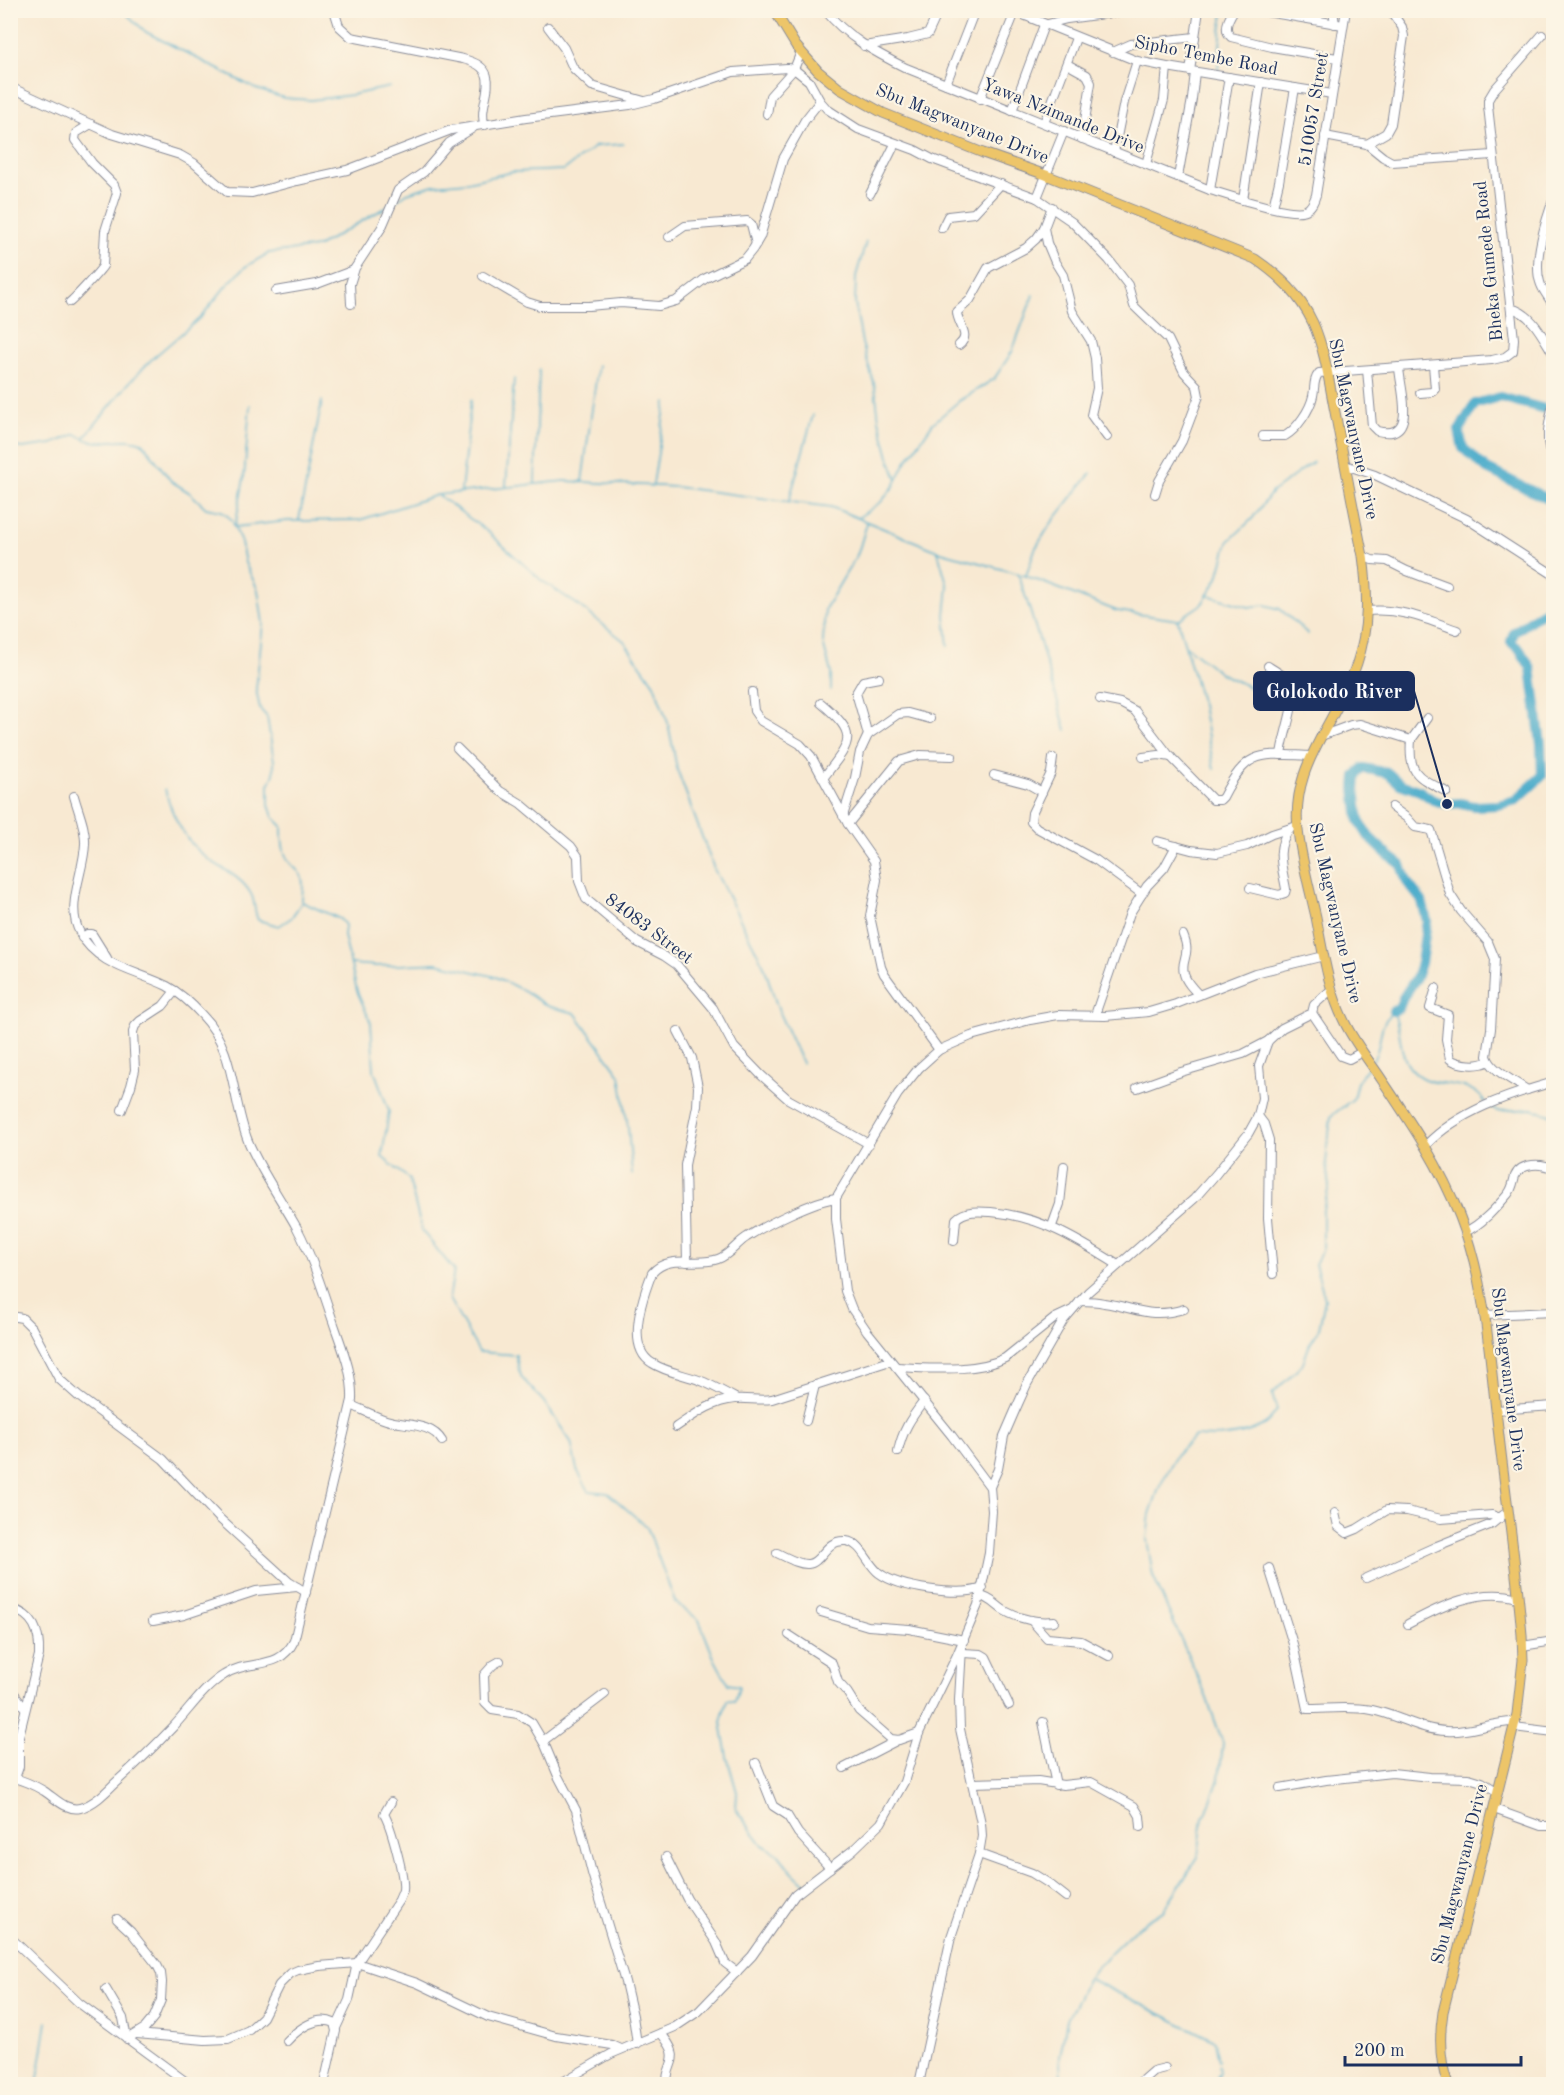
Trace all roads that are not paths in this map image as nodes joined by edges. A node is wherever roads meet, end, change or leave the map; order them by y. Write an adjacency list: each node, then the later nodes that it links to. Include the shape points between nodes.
1 (334, 10): 42 (street, via 339,26 351,37 477,64 488,81 482,115)
2 (774, 10): 21 (main road, Sbu Magwanyane Drive)
3 (939, 10): 20 (street, via 930,32 924,35)
4 (975, 10): 31 (street)
5 (1133, 10): 14 (street)
6 (1199, 10): 18 (street)
7 (1234, 10): 23 (street, via 1227,32 1235,39)
8 (1255, 10): 15 (street)
9 (1334, 10): 15 (street)
10 (1346, 10): 15 (street, 510057 Street)
11 (1390, 10): 48 (street, via 1404,36 1391,124 1386,133)
12 (827, 11): 20 (street, Yawa Nzimande Drive, via 835,23)
13 (1014, 11): 14 (street, Sipho Tembe Road); 35 (street)
14 (1044, 25): 19 (street, Sipho Tembe Road); 38 (street)
15 (1339, 25): 23 (street, 510057 Street)
16 (548, 27): 36 (street, via 573,68 592,86)
17 (1542, 35): 50 (street, Bheka Gumede Road, via 1488,100)
18 (1195, 37): 22 (street, via 1131,44); 28 (street)
19 (1076, 38): 22 (street, Sipho Tembe Road); 25 (street)
20 (864, 46): 31 (street, Yawa Nzimande Drive)
21 (801, 52): 27 (street); 52 (main road, Sbu Magwanyane Drive, via 833,84 883,113)
22 (1113, 52): 24 (street, Sipho Tembe Road)
23 (1337, 58): 34 (street, 510057 Street)
24 (1137, 61): 26 (street, Sipho Tembe Road); 49 (street)
25 (1066, 64): 40 (street); 46 (street, via 1087,75 1091,83)
26 (1167, 68): 28 (street, Sipho Tembe Road); 51 (street, via 1164,100)
27 (794, 69): 36 (street, via 733,72); 37 (street, via 809,81); 39 (street, via 770,96)
28 (1192, 72): 29 (street, Sipho Tembe Road); 53 (street, via 1190,115)
29 (1229, 77): 30 (street, Sipho Tembe Road); 55 (street)
30 (1261, 82): 33 (street, Sipho Tembe Road); 59 (street)
31 (946, 84): 35 (street, Yawa Nzimande Drive)
32 (10, 87): 41 (street)
33 (1295, 88): 34 (street, Sipho Tembe Road); 61 (street)
34 (1332, 94): 45 (street, 510057 Street)
35 (980, 99): 38 (street, Yawa Nzimande Drive)
36 (646, 101): 42 (street)
37 (820, 101): 47 (street, via 850,124); 66 (street, via 783,159)
38 (1012, 111): 40 (street, Yawa Nzimande Drive)
39 (767, 114)
40 (1044, 123): 44 (street, Yawa Nzimande Drive)
41 (91, 124): 43 (street, via 180,155 224,190 240,193 262,192 347,170 431,136); 70 (street, via 76,134 75,140 114,186 117,196 105,231 103,266)
42 (486, 125): 43 (street)
43 (474, 127): 67 (street, via 398,190 386,220)
44 (1064, 132): 46 (street, Yawa Nzimande Drive); 52 (street)
45 (1325, 136): 48 (street); 62 (street, 510057 Street, via 1316,195)
46 (1082, 138): 49 (street, Yawa Nzimande Drive)
47 (895, 144): 54 (street); 56 (street)
48 (1367, 144): 50 (street, via 1392,162)
49 (1114, 152): 51 (street, Yawa Nzimande Drive)
50 (1493, 155): 73 (street, Bheka Gumede Road)
51 (1146, 164): 53 (street, Yawa Nzimande Drive)
52 (1046, 175): 57 (street); 79 (main road, Sbu Magwanyane Drive, via 1243,253 1266,267 1292,290 1307,312)
53 (1178, 177): 55 (street, Yawa Nzimande Drive)
54 (1001, 184): 57 (street); 63 (street, via 974,213 948,216)
55 (1210, 190): 59 (street, Yawa Nzimande Drive)
56 (870, 194)
57 (1037, 198): 60 (street)
58 (1554, 198): 72 (street, via 1544,226 1538,274)
59 (1243, 200): 61 (street, Yawa Nzimande Drive)
60 (1052, 207): 64 (street); 86 (street, via 1096,245 1122,276 1134,306 1168,339 1198,390 1181,445)
61 (1273, 207): 62 (street, Yawa Nzimande Drive)
62 (1307, 209)
63 (942, 228)
64 (1044, 228): 74 (street, via 1030,245 985,272 970,300 957,312 965,335); 83 (street, via 1072,311 1093,350 1098,381 1091,415)
65 (669, 237): 66 (street, via 685,226 747,221)
66 (756, 244): 68 (street, via 745,259 706,278 676,301 659,306 540,306)
67 (354, 270): 69 (street, via 317,284); 71 (street)
68 (483, 276)
69 (276, 291)
70 (70, 302)
71 (351, 304)
72 (1554, 307)
73 (1511, 308): 75 (street, via 1529,317); 76 (street, Bheka Gumede Road, via 1514,346 1509,355)
74 (959, 345)
75 (1552, 349)
76 (1433, 365): 77 (street, Bheka Gumede Road); 80 (street, via 1435,389)
77 (1399, 367): 78 (street, Bheka Gumede Road); 78 (street, via 1404,420 1390,432 1377,431 1372,426)
78 (1367, 370): 79 (street, Bheka Gumede Road)
79 (1327, 372): 82 (street, via 1317,374 1311,402 1289,434); 85 (main road, Sbu Magwanyane Drive)
80 (1420, 393)
81 (1552, 407): 84 (street, via 1547,442)
82 (1263, 436)
83 (1107, 437)
84 (1554, 460)
85 (1345, 465): 87 (main road, Sbu Magwanyane Drive); 88 (street, via 1467,519)
86 (1155, 494)
87 (1363, 556): 89 (street, via 1387,561); 90 (main road, Sbu Magwanyane Drive)
88 (1554, 575)
89 (1447, 586)
90 (1367, 611): 91 (street, via 1404,612); 100 (main road, Sbu Magwanyane Drive, via 1357,664)
91 (1457, 630)
92 (1268, 666): 103 (street, via 1287,679 1293,689)
93 (879, 678): 99 (street, via 863,681 856,693)
94 (752, 692): 110 (street, via 754,711 761,721 804,747)
95 (1100, 699): 108 (street, via 1135,711)
96 (821, 703): 110 (street, via 842,722 847,735 843,752)
97 (1427, 718): 101 (street)
98 (930, 719): 99 (street, via 898,714)
99 (868, 735): 115 (street)
100 (1321, 736): 101 (street, via 1360,724); 105 (main road, Sbu Magwanyane Drive)
101 (1411, 740): 112 (street, via 1410,759 1415,774)
102 (457, 748): 140 (street, 84083 Street, via 496,788 571,846 578,856 579,881 585,899 637,942 677,965 719,1017 734,1047 761,1075 788,1099)
103 (1281, 755): 105 (street); 108 (street, via 1246,762 1223,797 1216,801)
104 (952, 756): 116 (street, via 920,755 899,761)
105 (1311, 756): 117 (main road, Sbu Magwanyane Drive, via 1301,783)
106 (1053, 758): 111 (street)
107 (1143, 758): 108 (street)
108 (1172, 758)
109 (994, 775): 111 (street)
110 (824, 777): 115 (street)
111 (1042, 792): 121 (street, via 1030,820 1033,825 1096,860)
112 (1447, 792)
113 (74, 796): 126 (street, via 85,839 75,915 82,938 109,962)
114 (1392, 807): 134 (street, via 1415,827 1431,830 1450,894 1492,950 1496,966)
115 (843, 816): 116 (street)
116 (848, 824): 132 (street, via 877,868 870,916 884,974)
117 (1293, 828): 119 (street, via 1217,853); 120 (street, via 1282,842 1280,852 1286,892 1279,895); 123 (main road, Sbu Magwanyane Drive)
118 (1157, 840): 119 (street)
119 (1176, 846): 121 (street)
120 (1250, 888)
121 (1142, 894): 129 (street, via 1124,926)
122 (1183, 934): 127 (street, via 1188,948 1184,975)
123 (1324, 956): 124 (main road, Sbu Magwanyane Drive); 127 (street, via 1255,973)
124 (1332, 988): 128 (street, via 1314,1005); 133 (main road, Sbu Magwanyane Drive, via 1342,1017)
125 (1436, 988): 134 (street, via 1430,1008 1448,1015 1446,1040 1450,1059 1483,1065)
126 (175, 991): 138 (street, via 163,1006 135,1026 135,1070); 161 (street, via 216,1030 236,1087 247,1137 297,1228 317,1275 352,1382)
127 (1199, 995): 129 (street, via 1149,1012)
128 (1312, 1013): 131 (street, via 1282,1028); 133 (street, via 1341,1056 1349,1059)
129 (1095, 1015): 132 (street, via 1030,1020 971,1036)
130 (678, 1031): 148 (street, via 692,1058 698,1087 684,1165)
131 (1268, 1041): 136 (street, via 1244,1054); 139 (street, via 1259,1066 1262,1098)
132 (939, 1050): 140 (street, via 905,1085)
133 (1363, 1054): 141 (main road, Sbu Magwanyane Drive)
134 (1489, 1061): 137 (street)
135 (1554, 1082): 137 (street)
136 (1137, 1088)
137 (1527, 1090): 141 (street, via 1450,1124)
138 (122, 1110)
139 (1258, 1116): 149 (street, via 1201,1193); 150 (street, via 1269,1140 1268,1218)
140 (869, 1144): 144 (street)
141 (1426, 1145): 146 (main road, Sbu Magwanyane Drive)
142 (1064, 1166): 145 (street, via 1060,1204)
143 (1554, 1169): 146 (street, via 1537,1164 1521,1169 1509,1193 1479,1224)
144 (836, 1198): 148 (street, via 804,1208 754,1233 722,1258); 157 (street, via 848,1300)
145 (1052, 1226): 147 (street, via 1014,1214 966,1212 956,1219); 149 (street)
146 (1465, 1232): 156 (main road, Sbu Magwanyane Drive)
147 (954, 1241)
148 (687, 1262): 159 (street, via 665,1264 652,1273 639,1320 639,1348 651,1363 705,1382)
149 (1118, 1265): 151 (street)
150 (1273, 1274)
151 (1080, 1301): 152 (street, via 1151,1314); 153 (street)
152 (1184, 1309)
153 (1071, 1311): 157 (street, via 1055,1318 996,1363 946,1368); 168 (street, via 1014,1413)
154 (1554, 1312): 156 (street)
155 (10, 1316): 174 (street, via 22,1318 32,1328 59,1379 169,1464 219,1518)
156 (1484, 1316): 163 (main road, Sbu Magwanyane Drive)
157 (893, 1364): 158 (street); 160 (street)
158 (815, 1385): 159 (street, via 767,1400); 164 (street)
159 (737, 1399): 165 (street, via 713,1404)
160 (924, 1401): 167 (street, via 907,1423); 168 (street)
161 (351, 1406): 166 (street, via 387,1420 426,1428); 175 (street)
162 (1554, 1406): 163 (street)
163 (1496, 1410): 170 (main road, Sbu Magwanyane Drive)
164 (806, 1421)
165 (676, 1427)
166 (442, 1441)
167 (898, 1452)
168 (990, 1487): 176 (street, via 989,1553)
169 (1335, 1513): 170 (street, via 1338,1526 1347,1533 1388,1510 1442,1519)
170 (1504, 1516): 173 (street); 177 (main road, Sbu Magwanyane Drive)
171 (777, 1553): 176 (street, via 811,1564 830,1545 850,1542 879,1572 894,1580 949,1593)
172 (1269, 1568): 196 (street, via 1293,1644 1307,1709 1372,1710 1410,1724 1446,1731 1500,1722)
173 (1366, 1578)
174 (297, 1587): 175 (street); 181 (street, via 248,1593 195,1612)
175 (306, 1592): 203 (street, via 294,1641 286,1655 277,1661 231,1670 217,1679 134,1767 95,1800 82,1807 71,1807)
176 (982, 1592): 180 (street, via 1005,1611); 186 (street)
177 (1518, 1598): 183 (street, via 1484,1594 1436,1609); 187 (main road, Sbu Magwanyane Drive)
178 (10, 1608): 194 (street, via 32,1619 38,1630 39,1655)
179 (821, 1612): 186 (street, via 868,1626 909,1629)
180 (1031, 1620): 182 (street); 189 (street, via 1047,1638 1081,1641)
181 (153, 1621)
182 (1054, 1621)
183 (1408, 1624)
184 (789, 1635): 199 (street, via 832,1663 838,1682 859,1711 891,1739)
185 (1554, 1641): 187 (street)
186 (963, 1642): 188 (street); 198 (street)
187 (1522, 1646): 196 (main road, Sbu Magwanyane Drive)
188 (963, 1653): 193 (street, via 986,1657); 204 (street, via 960,1729)
189 (1110, 1656)
190 (500, 1661): 200 (street, via 484,1676 486,1703 492,1710 509,1711 525,1718)
191 (10, 1689): 194 (street)
192 (605, 1694): 200 (street)
193 (1010, 1705)
194 (26, 1708): 203 (street, via 19,1736 19,1767)
195 (1043, 1722): 205 (street)
196 (1515, 1724): 197 (street); 207 (main road, Sbu Magwanyane Drive)
197 (1554, 1732)
198 (919, 1733): 199 (street); 214 (street, via 904,1782 885,1817 869,1836)
199 (899, 1740): 202 (street)
200 (543, 1741): 226 (street, via 579,1818 627,1992)
201 (756, 1763): 214 (street, via 773,1806 786,1815)
202 (844, 1768)
203 (13, 1778)
204 (972, 1783): 205 (street, via 1038,1781); 212 (street, via 981,1823)
205 (1056, 1785): 211 (street, via 1096,1784 1134,1806)
206 (1280, 1788): 207 (street, via 1392,1773 1469,1778)
207 (1498, 1792): 209 (main road, Sbu Magwanyane Drive)
208 (391, 1802): 218 (street, via 384,1814 403,1890)
209 (1494, 1809): 210 (street, via 1541,1826); 235 (main road, Sbu Magwanyane Drive, via 1443,2012 1440,2053)
210 (1554, 1826)
211 (1141, 1827)
212 (979, 1854): 215 (street, via 1032,1873); 233 (street, via 951,1937)
213 (666, 1857): 219 (street, via 723,1959)
214 (830, 1868): 219 (street, via 805,1886 779,1915)
215 (1066, 1897)
216 (117, 1919): 223 (street, via 161,1973 158,2009)
217 (10, 1937): 224 (street, via 79,2003)
218 (357, 1963): 221 (street, via 349,2000); 223 (street, via 291,1973 279,1986 263,2017 249,2030 228,2039); 227 (street, via 417,1983 488,2017)
219 (737, 1972): 222 (street, via 699,2011)
220 (106, 1989): 224 (street, via 123,2018)
221 (336, 2028): 225 (street, via 329,2021 310,2024); 230 (street)
222 (661, 2033): 226 (street); 232 (street, via 673,2055 666,2077)
223 (137, 2034): 224 (street)
224 (128, 2039): 229 (street)
225 (287, 2041)
226 (637, 2044): 227 (street)
227 (621, 2049): 231 (street)
228 (1165, 2068): 234 (street, via 1154,2071)
229 (189, 2085)
230 (324, 2085)
231 (559, 2085)
232 (668, 2085)
233 (919, 2085)
234 (1138, 2085)
235 (1448, 2085)

